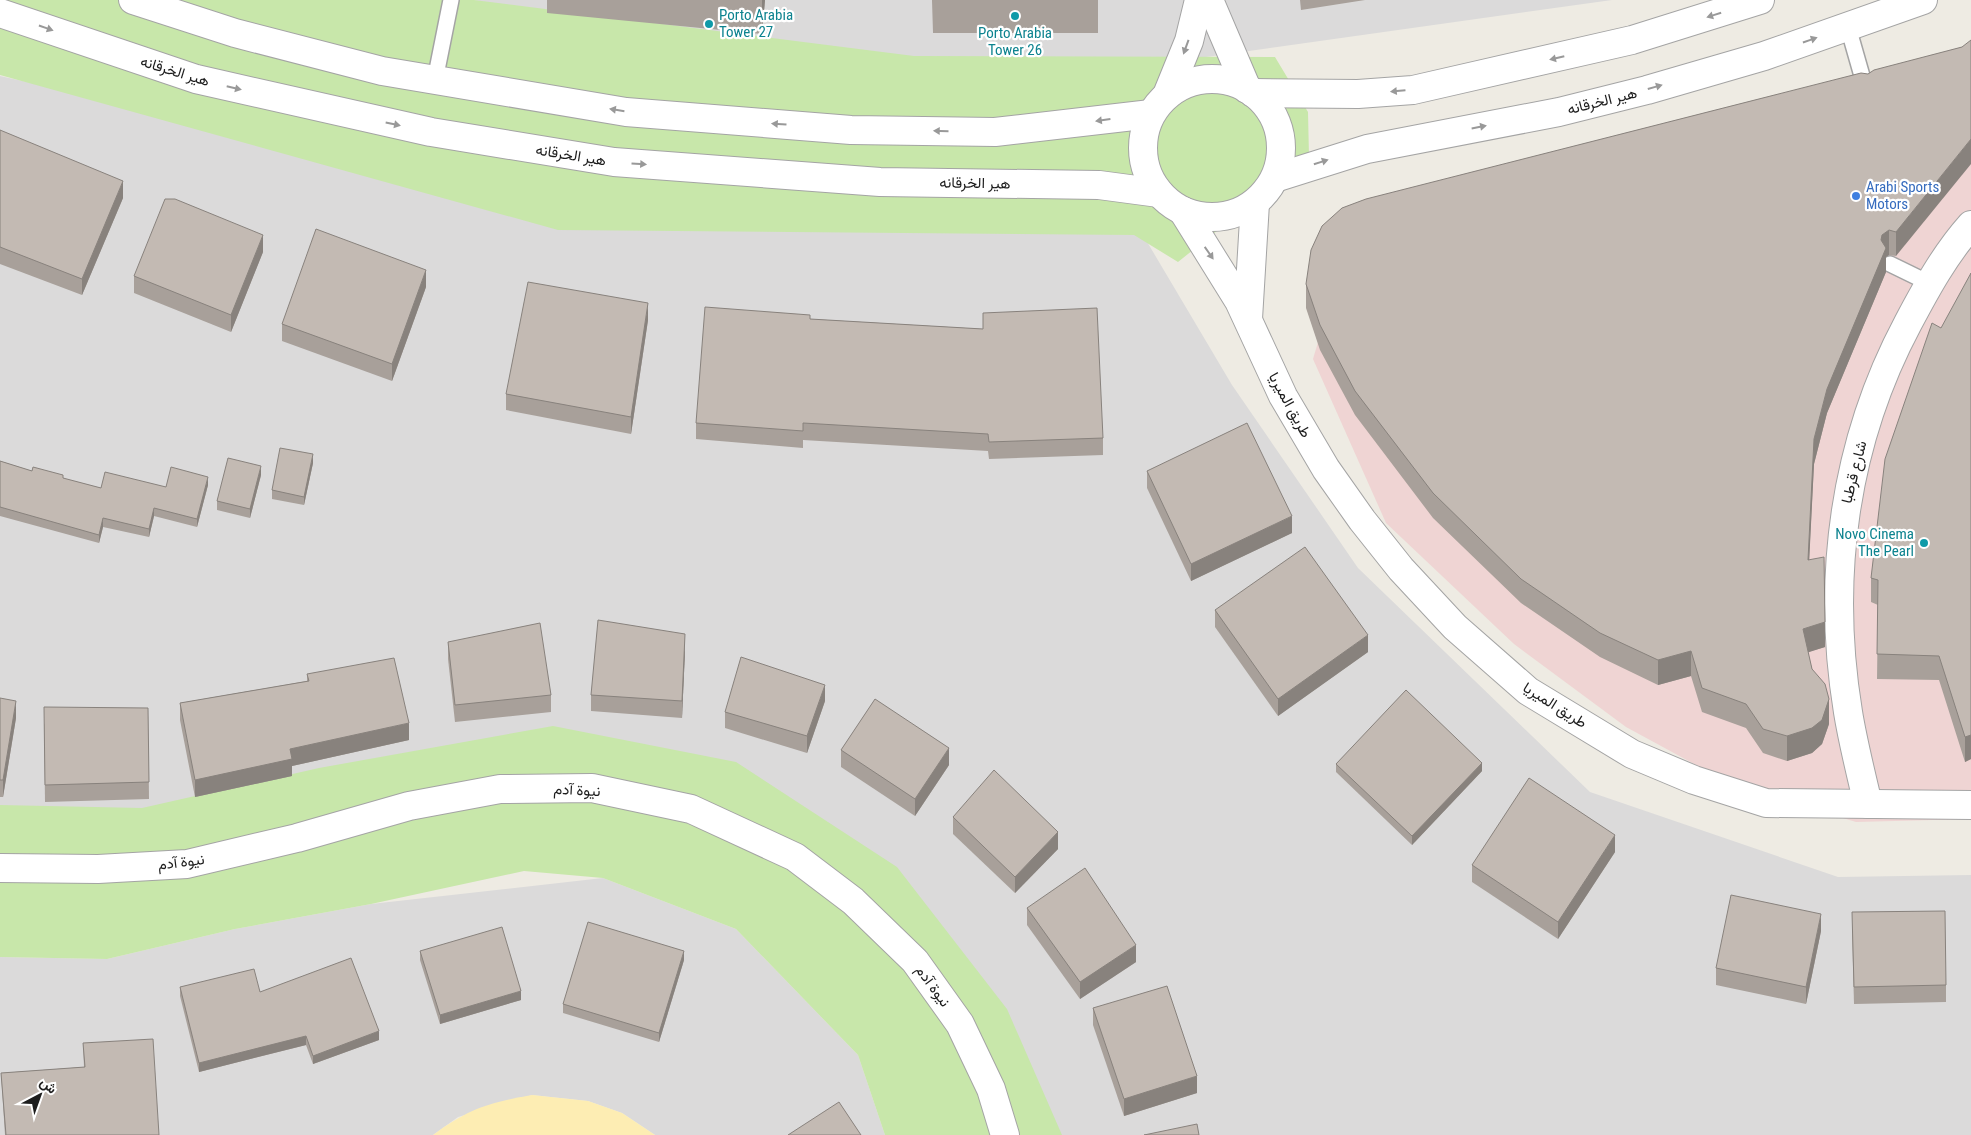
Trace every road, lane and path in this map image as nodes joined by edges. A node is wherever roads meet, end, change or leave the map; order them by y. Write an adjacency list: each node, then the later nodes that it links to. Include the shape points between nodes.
1 (133, 0): 9 (street, via 235,33 382,71)
2 (451, 0): 9 (lane)
3 (1199, 0): 12 (street, one-way to 12, via 1188,41)
4 (1209, 0): 11 (street)
5 (1760, 0): 11 (street, one-way to 11, via 1632,40 1413,90 1328,95)
6 (1923, 0): 8 (street, هير الخرقانه)
7 (0, 13): 14 (street, هير الخرقانه, one-way to 14, via 196,79 431,132 614,162 880,182 1099,185)
8 (1848, 27): 10 (lane); 13 (street, هير الخرقانه, one-way to 8, via 1367,149 1559,112 1647,90 1764,56)
9 (435, 80): 12 (street, one-way to 9, via 995,132 851,130 626,112)
10 (1866, 90)
11 (1250, 91): 12 (street, via 1224,80 1200,80 1188,83); 13 (street, via 1263,102 1277,125 1281,151)
12 (1159, 104): 14 (street, via 1143,136 1142,149 1147,172)
13 (1275, 178): 15 (street)
14 (1159, 193): 16 (street)
15 (1254, 203): 16 (street, via 1220,217); 20 (street, طريق الميريا)
16 (1183, 211): 20 (street, طريق الميريا, one-way to 20)
17 (1971, 225): 19 (street, شارع قرطبا)
18 (1890, 264): 19 (lane)
19 (1929, 283): 21 (street, شارع قرطبا, via 1895,346 1869,414 1848,491 1840,546 1839,595 1848,712)
20 (1248, 320): 21 (street, طريق الميريا, via 1283,396 1326,469 1362,520 1401,569 1455,626 1528,691 1632,754 1694,780 1766,803)
21 (1868, 804): 22 (street, طريق الميريا)
22 (1971, 806)
23 (0, 868): 24 (street, نيوة آدم, via 98,869 187,864 297,838 409,806 500,789 592,788 691,809 795,857 853,901 914,961 960,1024 991,1089)
24 (1005, 1135)

